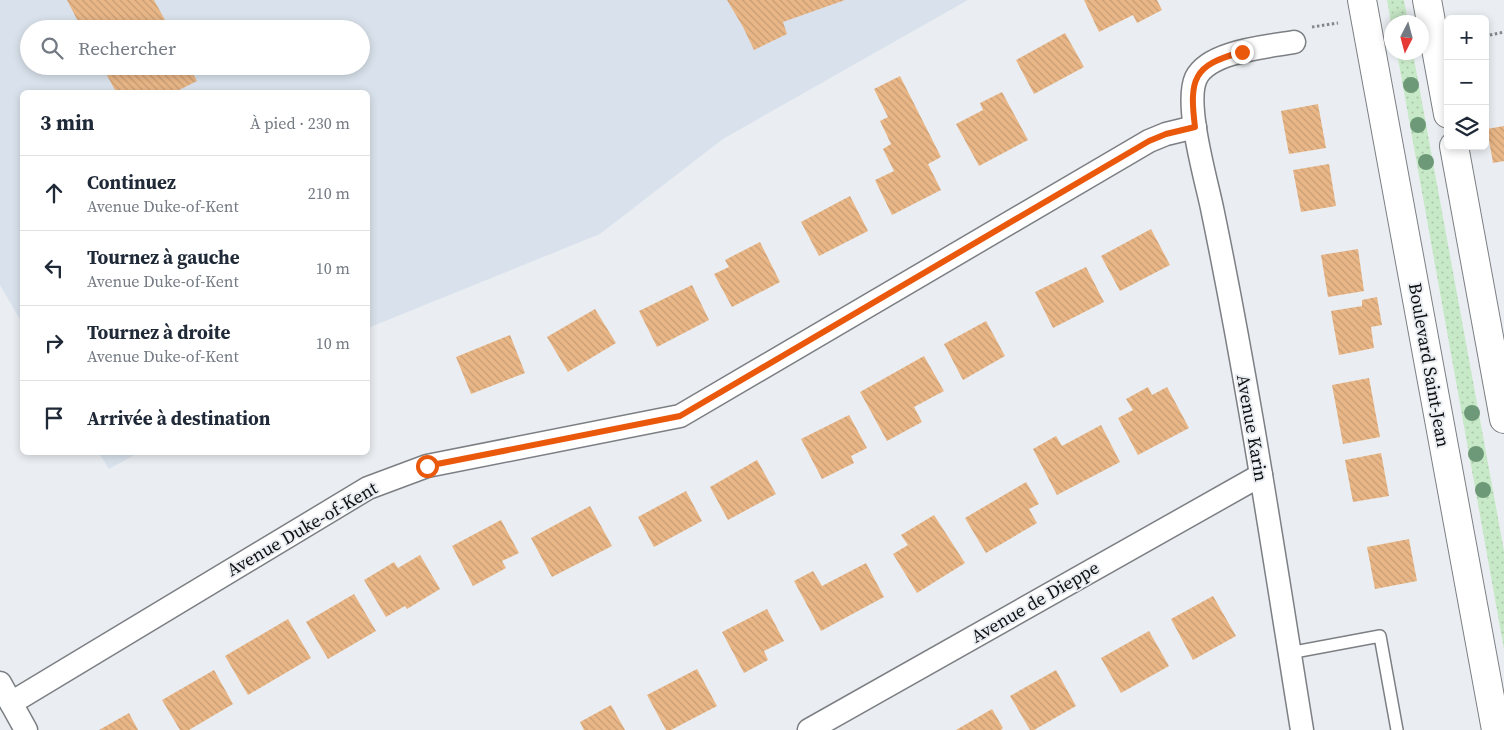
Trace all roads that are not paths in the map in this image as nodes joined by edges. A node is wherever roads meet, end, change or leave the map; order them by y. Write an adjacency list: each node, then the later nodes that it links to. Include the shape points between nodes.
1 (1362, 0): 16 (main road, Boulevard Saint-Jean)
2 (1427, 0): 4 (main road)
3 (1302, 35): 5 (street, via 1225,56 1200,72 1192,93)
4 (1446, 105)
5 (1195, 127): 8 (street, Avenue Karin); 11 (street, Avenue Duke-of-Kent, via 1149,141 680,416 427,466 368,488)
6 (1455, 150): 7 (main road)
7 (1504, 419)
8 (1261, 474): 9 (street, Avenue Karin); 13 (street, Avenue de Dieppe)
9 (1289, 653): 14 (street, Avenue Karin); 15 (lane, via 1380,636)
10 (0, 683): 11 (street)
11 (12, 703): 12 (street)
12 (26, 730)
13 (809, 730)
14 (1302, 730)
15 (1397, 730)
16 (1496, 730)

